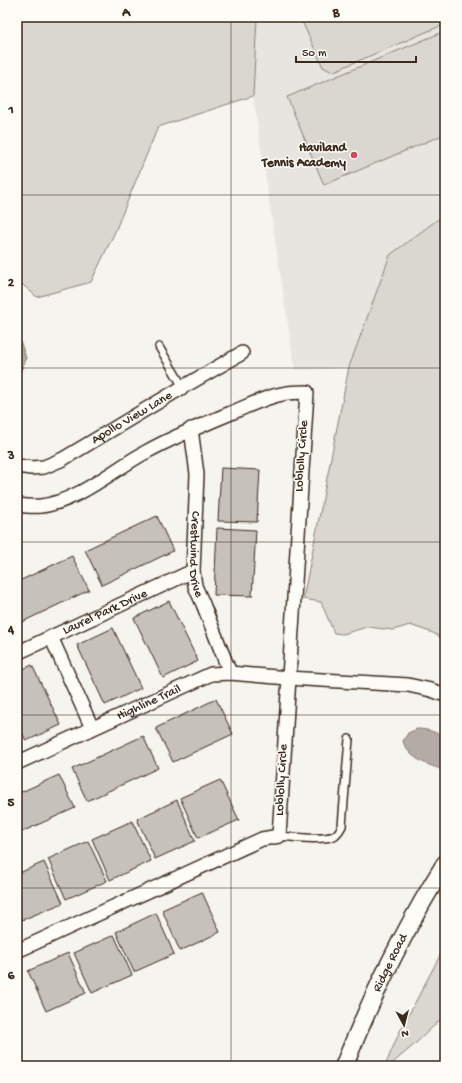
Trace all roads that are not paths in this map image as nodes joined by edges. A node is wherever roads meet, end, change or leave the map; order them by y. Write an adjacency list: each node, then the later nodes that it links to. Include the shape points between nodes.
1 (159, 347): 3 (lane)
2 (242, 353): 3 (street, Apollo View Lane)
3 (183, 387): 5 (street, Apollo View Lane, via 63,459 44,467)
4 (191, 430): 6 (street, Loblolly Circle, via 145,452 73,496 42,506); 7 (street, Crestwind Drive, via 197,474); 11 (street, Loblolly Circle, via 275,396 307,392)
5 (17, 466)
6 (17, 505)
7 (193, 571): 8 (street, Laurel Park Drive); 10 (street, Crestwind Drive, via 195,586)
8 (51, 637): 9 (street, Laurel Park Drive); 13 (street)
9 (17, 653)
10 (230, 673): 11 (street, Highline Trail); 13 (street, Highline Trail, via 211,674)
11 (288, 678): 12 (street, Highline Trail, via 408,685); 16 (street, Loblolly Circle)
12 (445, 695)
13 (92, 728): 15 (street, Highline Trail)
14 (349, 739): 16 (lane, via 342,826 335,835 327,838)
15 (17, 763)
16 (279, 836): 18 (street, via 262,839)
17 (445, 864): 19 (street, Ridge Road, via 397,947)
18 (17, 951)
19 (344, 1066)

